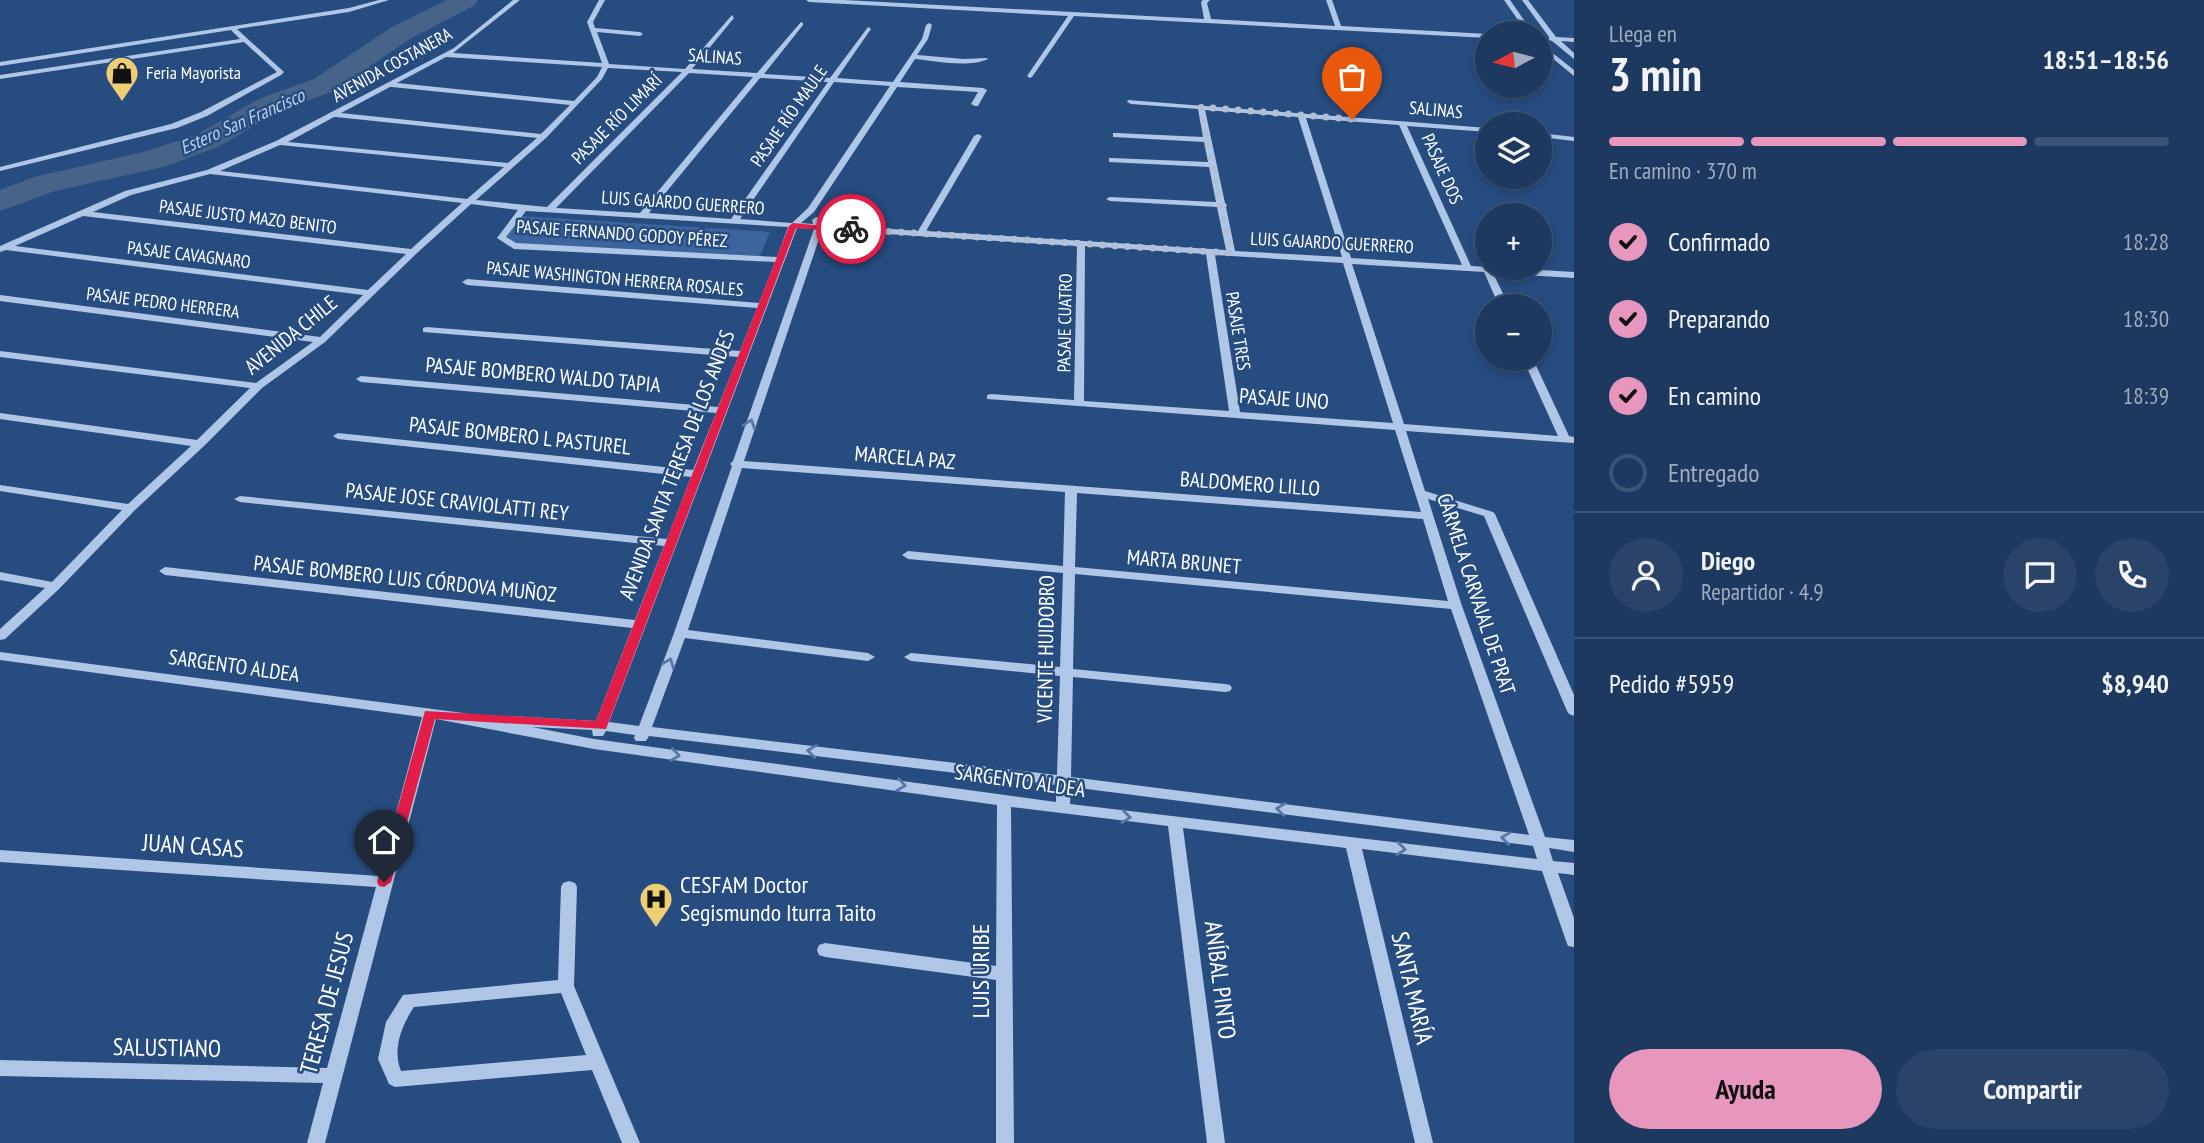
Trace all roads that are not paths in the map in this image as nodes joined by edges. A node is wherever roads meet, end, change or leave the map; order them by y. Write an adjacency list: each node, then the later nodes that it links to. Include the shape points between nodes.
1 (386, 0): 12 (street)
2 (517, 0): 30 (street, AVENIDA COSTANERA)
3 (602, 0): 24 (street, via 590,22)
4 (809, 0): 11 (street)
5 (961, 0): 13 (street)
6 (1047, 0): 14 (street)
7 (1207, 0): 18 (street, via 1203,2)
8 (1329, 0): 23 (street)
9 (1507, 0): 17 (street)
10 (1525, 0): 27 (street)
11 (864, 1): 13 (street)
12 (373, 2): 21 (street, via 349,10)
13 (959, 8): 14 (street)
14 (1046, 13): 15 (street)
15 (1072, 14): 18 (street); 40 (street)
16 (732, 17): 37 (street, PASAJE RÍO LIMARÍ)
17 (1522, 21)
18 (1208, 22): 23 (street)
19 (801, 24): 39 (street)
20 (929, 25): 32 (street, AVENIDA SANTA TERESA DE LOS ANDES)
21 (232, 28): 28 (street); 35 (street)
22 (868, 29): 42 (street, PASAJE RÍO MAULE)
23 (1339, 29): 26 (street)
24 (595, 30): 25 (street); 36 (street)
25 (640, 34)
26 (1475, 35)
27 (1554, 39): 29 (street); 33 (street)
28 (245, 40): 41 (street); 65 (street, via 281,72 174,126)
29 (1574, 40)
30 (445, 55): 36 (street, SALINAS); 43 (street, AVENIDA COSTANERA)
31 (1552, 55): 38 (street)
32 (913, 57): 34 (street); 44 (street, AVENIDA SANTA TERESA DE LOS ANDES)
33 (1574, 57)
34 (985, 60)
35 (0, 64)
36 (606, 65): 37 (street, SALINAS); 46 (street, AVENIDA CHILE)
37 (687, 71): 39 (street, SALINAS); 71 (street, PASAJE RÍO LIMARÍ)
38 (1574, 74)
39 (757, 76): 42 (street, SALINAS); 74 (street)
40 (1030, 76)
41 (0, 77)
42 (833, 81): 44 (street, SALINAS); 75 (street, PASAJE RÍO MAULE)
43 (391, 85): 46 (street); 49 (street, AVENIDA COSTANERA)
44 (894, 85): 47 (street, SALINAS, via 983,90); 72 (street, AVENIDA SANTA TERESA DE LOS ANDES)
45 (1131, 102): 48 (street, SALINAS)
46 (576, 103): 54 (street, AVENIDA CHILE)
47 (975, 104)
48 (1201, 107): 50 (street, SALINAS); 58 (street)
49 (336, 115): 54 (street); 60 (street, AVENIDA COSTANERA)
50 (1301, 115): 51 (street, SALINAS); 84 (street, CARMELA CARVAJAL DE PRAT)
51 (1402, 123): 52 (street, SALINAS); 86 (street, PASAJE DOS)
52 (1475, 129)
53 (1116, 135): 57 (street)
54 (543, 136): 63 (street, AVENIDA CHILE)
55 (978, 136): 78 (street)
56 (1552, 136): 59 (street)
57 (1140, 137): 58 (street); 62 (street)
58 (1209, 139): 64 (street)
59 (1574, 139)
60 (279, 144): 63 (street); 66 (street, AVENIDA COSTANERA)
61 (1112, 160): 62 (street)
62 (1144, 161): 64 (street)
63 (508, 165): 68 (street, AVENIDA CHILE)
64 (1214, 165): 69 (street)
65 (0, 169)
66 (210, 172): 68 (street, LUIS GAJARDO GUERRERO); 73 (street, AVENIDA COSTANERA, via 128,193)
67 (1110, 200): 69 (street)
68 (469, 203): 70 (street, LUIS GAJARDO GUERRERO); 81 (street, AVENIDA CHILE)
69 (1223, 205): 83 (street)
70 (524, 208): 71 (street, LUIS GAJARDO GUERRERO); 85 (street, PASAJE FERNANDO GODOY PÉREZ, via 501,238 514,246)
71 (550, 209): 74 (street, LUIS GAJARDO GUERRERO)
72 (811, 210): 76 (street, AVENIDA SANTA TERESA DE LOS ANDES); 77 (street)
73 (80, 213): 80 (street, AVENIDA COSTANERA); 81 (street, PASAJE JUSTO MAZO BENITO)
74 (642, 216): 75 (street, LUIS GAJARDO GUERRERO)
75 (734, 221): 76 (street, LUIS GAJARDO GUERRERO)
76 (793, 226): 77 (street, LUIS GAJARDO GUERRERO); 85 (street, AVENIDA SANTA TERESA DE LOS ANDES)
77 (819, 227): 78 (street, LUIS GAJARDO GUERRERO); 110 (street, one-way to 77)
78 (920, 234): 79 (street, LUIS GAJARDO GUERRERO)
79 (1081, 244): 82 (street, LUIS GAJARDO GUERRERO); 102 (street, PASAJE CUATRO)
80 (2, 248): 91 (street, PASAJE CAVAGNARO)
81 (412, 252): 91 (street, AVENIDA CHILE)
82 (1210, 252): 83 (street, LUIS GAJARDO GUERRERO); 104 (street, PASAJE TRES)
83 (1231, 253): 84 (street, LUIS GAJARDO GUERRERO)
84 (1345, 259): 86 (street, LUIS GAJARDO GUERRERO); 106 (street, CARMELA CARVAJAL DE PRAT)
85 (781, 260): 93 (street, AVENIDA SANTA TERESA DE LOS ANDES)
86 (1467, 267): 87 (street, LUIS GAJARDO GUERRERO)
87 (1475, 268)
88 (1552, 273): 89 (street, LUIS GAJARDO GUERRERO)
89 (1574, 275)
90 (467, 282): 93 (street, PASAJE WASHINGTON HERRERA ROSALES)
91 (370, 293): 95 (street, AVENIDA CHILE)
92 (0, 298): 95 (street, PASAJE PEDRO HERRERA)
93 (762, 306): 97 (street, AVENIDA SANTA TERESA DE LOS ANDES)
94 (426, 330): 97 (street)
95 (322, 340): 100 (street, AVENIDA CHILE)
96 (0, 354): 100 (street)
97 (743, 354): 103 (street, AVENIDA SANTA TERESA DE LOS ANDES)
98 (1534, 371): 108 (street)
99 (361, 379): 103 (street, PASAJE BOMBERO WALDO TAPIA)
100 (258, 386): 109 (street, AVENIDA CHILE)
101 (991, 397): 102 (street, PASAJE UNO)
102 (1080, 403): 104 (street, PASAJE UNO)
103 (722, 410): 111 (street, AVENIDA SANTA TERESA DE LOS ANDES)
104 (1235, 415): 106 (street, PASAJE UNO)
105 (0, 416): 109 (street)
106 (1399, 426): 108 (street, PASAJE UNO); 114 (street, CARMELA CARVAJAL DE PRAT)
107 (338, 436): 111 (street, PASAJE BOMBERO L PASTUREL)
108 (1570, 439)
109 (200, 444): 116 (street, AVENIDA CHILE)
110 (736, 464): 113 (street, MARCELA PAZ); 126 (street)
111 (697, 474): 118 (street, AVENIDA SANTA TERESA DE LOS ANDES)
112 (0, 488): 116 (street)
113 (1071, 490): 117 (street, BALDOMERO LILLO); 120 (street, VICENTE HUIDOBRO)
114 (1419, 493): 117 (street, CARMELA CARVAJAL DE PRAT); 133 (street, via 1489,514)
115 (240, 499): 118 (street, PASAJE JOSE CRAVIOLATTI REY)
116 (131, 508): 123 (street, AVENIDA CHILE)
117 (1427, 516): 124 (street, CARMELA CARVAJAL DE PRAT)
118 (671, 543): 125 (street, AVENIDA SANTA TERESA DE LOS ANDES)
119 (908, 555): 120 (street, MARTA BRUNET)
120 (1069, 570): 124 (street, MARTA BRUNET); 131 (street, VICENTE HUIDOBRO)
121 (165, 571): 125 (street, PASAJE BOMBERO LUIS CÓRDOVA MUÑOZ)
122 (0, 576): 123 (street)
123 (55, 586): 127 (street, AVENIDA CHILE)
124 (1456, 606): 144 (street, CARMELA CARVAJAL DE PRAT)
125 (640, 625): 136 (street, AVENIDA SANTA TERESA DE LOS ANDES)
126 (680, 633): 129 (street); 137 (street, one-way to 126)
127 (0, 636)
128 (0, 656): 134 (street, SARGENTO ALDEA)
129 (868, 657)
130 (911, 657): 131 (street)
131 (1066, 672): 132 (street); 140 (street, VICENTE HUIDOBRO)
132 (1225, 688)
133 (1574, 711)
134 (430, 714): 135 (street, SARGENTO ALDEA); 150 (street, TERESA DE JESUS)
135 (463, 718): 136 (street, SARGENTO ALDEA); 138 (street, SARGENTO ALDEA)
136 (601, 726): 137 (street, SARGENTO ALDEA); 138 (street, AVENIDA SANTA TERESA DE LOS ANDES)
137 (643, 731): 139 (street); 140 (street, SARGENTO ALDEA, one-way to 137)
138 (594, 744): 139 (street, SARGENTO ALDEA)
139 (637, 749): 141 (street, SARGENTO ALDEA, one-way to 141)
140 (1065, 780): 142 (street, VICENTE HUIDOBRO); 144 (street, SARGENTO ALDEA, one-way to 140)
141 (1004, 799): 142 (street, SARGENTO ALDEA); 154 (street, LUIS URIBE)
142 (1063, 808): 143 (street, SARGENTO ALDEA, one-way to 143)
143 (1175, 823): 145 (street, SARGENTO ALDEA); 162 (street, ANÍBAL PINTO)
144 (1537, 842): 146 (street, SARGENTO ALDEA); 148 (street, CARMELA CARVAJAL DE PRAT)
145 (1353, 844): 148 (street, SARGENTO ALDEA, one-way to 148); 163 (street, SANTA MARÍA)
146 (1574, 846)
147 (0, 856): 150 (street, JUAN CASAS)
148 (1546, 866): 149 (street, SARGENTO ALDEA); 152 (street, CARMELA CARVAJAL DE PRAT)
149 (1574, 869)
150 (384, 882): 158 (street, TERESA DE JESUS)
151 (569, 887): 155 (street)
152 (1574, 941)
153 (825, 950): 154 (street)
154 (1005, 974): 161 (street, LUIS URIBE)
155 (566, 986): 156 (street); 156 (street, via 409,1000 395,1022 387,1059 395,1079)
156 (598, 1062): 160 (street)
157 (0, 1068): 158 (street, SALUSTIANO)
158 (333, 1076): 159 (street, TERESA DE JESUS)
159 (316, 1143)
160 (631, 1143)
161 (1005, 1143)
162 (1216, 1143)
163 (1424, 1143)

